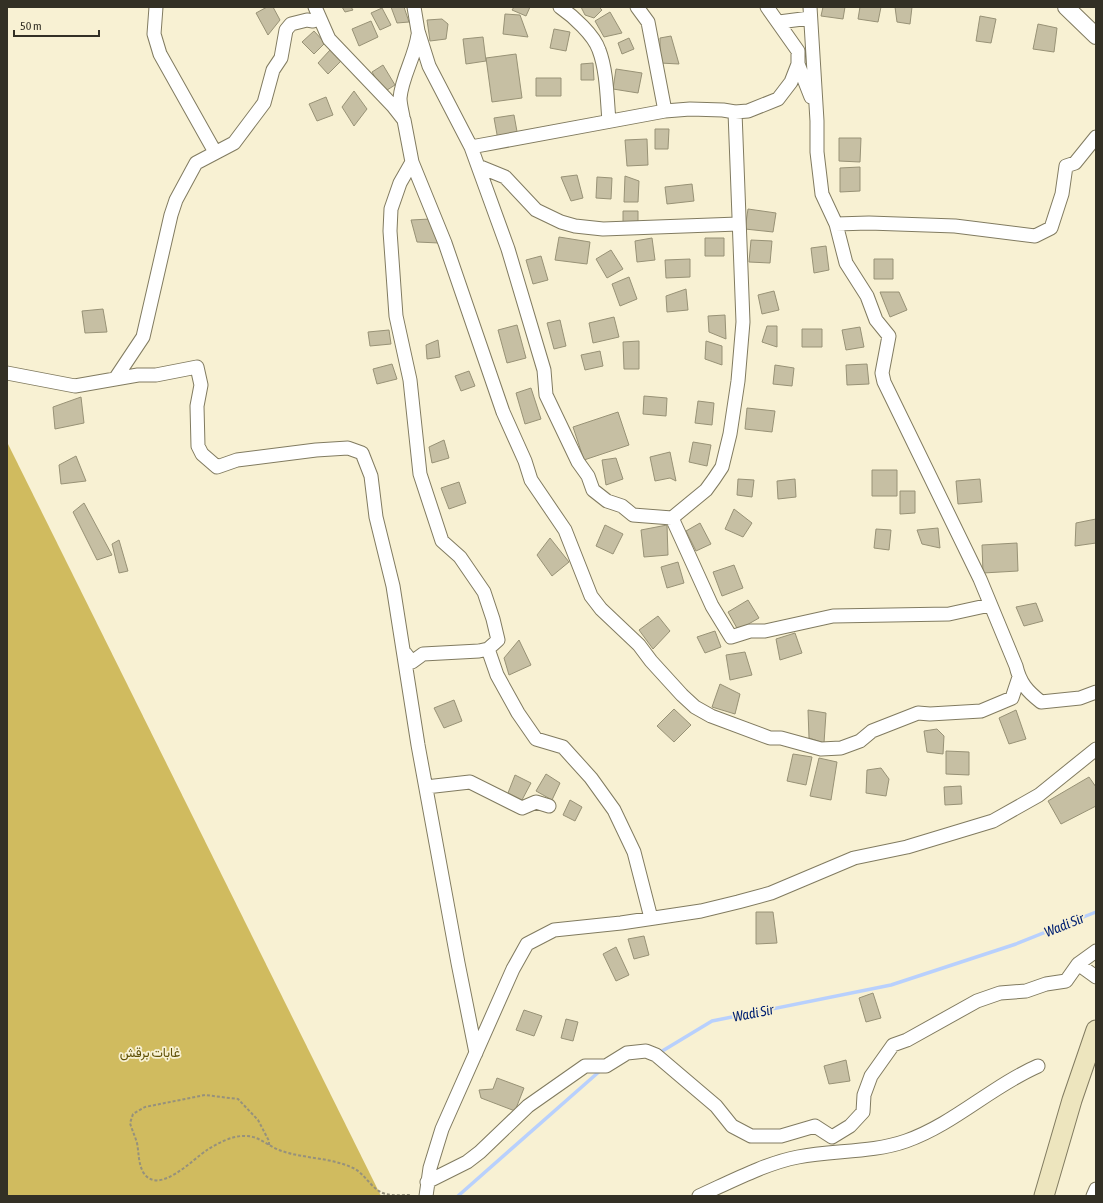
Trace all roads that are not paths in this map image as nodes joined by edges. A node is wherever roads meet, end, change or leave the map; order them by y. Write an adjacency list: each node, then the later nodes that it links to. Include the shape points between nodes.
1 (156, 7): 20 (street, via 154,34 160,54)
2 (414, 7): 10 (street)
3 (560, 7): 16 (street, via 584,29 599,50 607,91)
4 (637, 7): 13 (street, via 648,22)
5 (767, 7): 9 (street)
6 (1066, 7): 11 (street)
7 (317, 12): 15 (street, via 329,38); 20 (street, via 313,21 291,24 286,30 280,58 273,70 264,102 234,143)
8 (810, 13): 9 (street); 17 (street)
9 (779, 22): 12 (street, via 798,51)
10 (418, 31): 15 (street, via 416,50 400,99); 19 (street, via 429,66)
11 (1096, 36)
12 (798, 64): 14 (street, via 791,82 778,99 748,111); 17 (street)
13 (665, 111): 14 (street, via 697,109); 16 (street)
14 (735, 112): 23 (street)
15 (404, 120): 21 (street)
16 (609, 121): 19 (street)
17 (817, 121): 24 (street, via 817,152 822,194)
18 (1096, 137): 24 (street, via 1075,163 1066,166 1062,194 1051,228 1035,236 955,226)
19 (471, 147): 22 (street)
20 (216, 152): 26 (street, via 196,164 176,200 142,337)
21 (412, 162): 29 (street, via 400,183 391,209 390,231 395,311 410,380 420,474 442,541 460,557 484,592 498,640); 31 (street, via 445,243 503,412 531,480 565,530 591,596 691,703 711,716 770,738 781,738 821,749 841,748 860,741 872,731 918,713 981,711 994,707 1012,698)
22 (478, 166): 23 (street, via 505,177 536,210 575,226 604,229); 27 (street, via 508,249 544,370 546,395 593,490 633,515)
23 (738, 224): 27 (street, via 742,346 730,434 722,467 714,479 706,490)
24 (836, 224): 28 (street, via 846,263 867,296 876,320 889,336 882,373 884,382 980,579)
25 (7, 373): 26 (street, via 75,386)
26 (115, 379): 30 (street, via 197,367 201,385 197,406 198,446 202,454 217,467 237,460 316,450 348,448 362,453 371,476 376,517 393,586)
27 (672, 518): 28 (street, via 712,606 731,637 750,631 765,631 833,616 949,614)
28 (990, 606): 31 (street)
29 (488, 649): 30 (street, via 479,652 423,654 412,662); 36 (street, via 497,675 536,739 563,747 591,778 614,810 634,852)
30 (405, 653): 34 (street, via 412,713)
31 (1019, 677): 32 (street, via 1026,691 1040,702 1080,698)
32 (1096, 692)
33 (1096, 749): 36 (street, via 1039,795 993,821 907,847 854,858 758,897)
34 (426, 787): 35 (street, via 470,782 522,808 536,802); 41 (street)
35 (549, 806)
36 (651, 918): 41 (street, via 554,930 527,944 512,969)
37 (1096, 951): 38 (street)
38 (1078, 964): 39 (street); 43 (street, via 1066,981 1026,991 1000,993 977,1001 907,1040 893,1045 871,1076 864,1095 863,1112 850,1126 832,1136 815,1126 781,1136 751,1136 732,1126 716,1106 656,1055 646,1051 627,1053 606,1066 585,1066 528,1106 467,1162)
39 (1096, 977)
40 (1096, 1030): 47 (main road)
41 (476, 1053): 43 (street, via 442,1129)
42 (1038, 1066): 46 (street, via 1007,1081 946,1122 918,1137 880,1148 829,1152 789,1159)
43 (427, 1182): 45 (street)
44 (1096, 1189): 48 (street)
45 (426, 1196)
46 (699, 1196)
47 (1044, 1196)
48 (1093, 1196)

